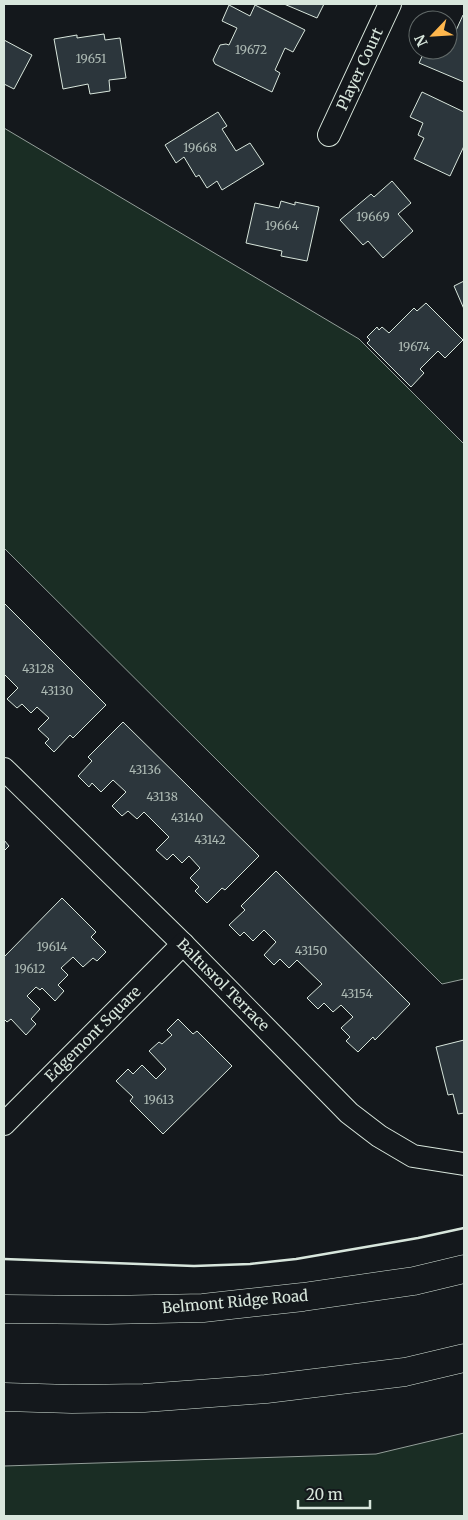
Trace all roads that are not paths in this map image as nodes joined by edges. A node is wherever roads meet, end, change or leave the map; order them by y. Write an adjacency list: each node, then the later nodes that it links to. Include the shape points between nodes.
1 (390, 4): 2 (street, Player Court)
2 (329, 134)
3 (4, 769): 4 (street, Baltusrol Terrace)
4 (183, 944): 5 (street, Edgemont Square); 6 (street, Baltusrol Terrace, via 349,1113 413,1156)
5 (4, 1124)
6 (464, 1164)
7 (464, 1269): 8 (main road, Belmont Ridge Road, via 414,1281 203,1308)
8 (4, 1309)
9 (464, 1358): 10 (main road, via 405,1372 266,1389 144,1398)
10 (4, 1396)

